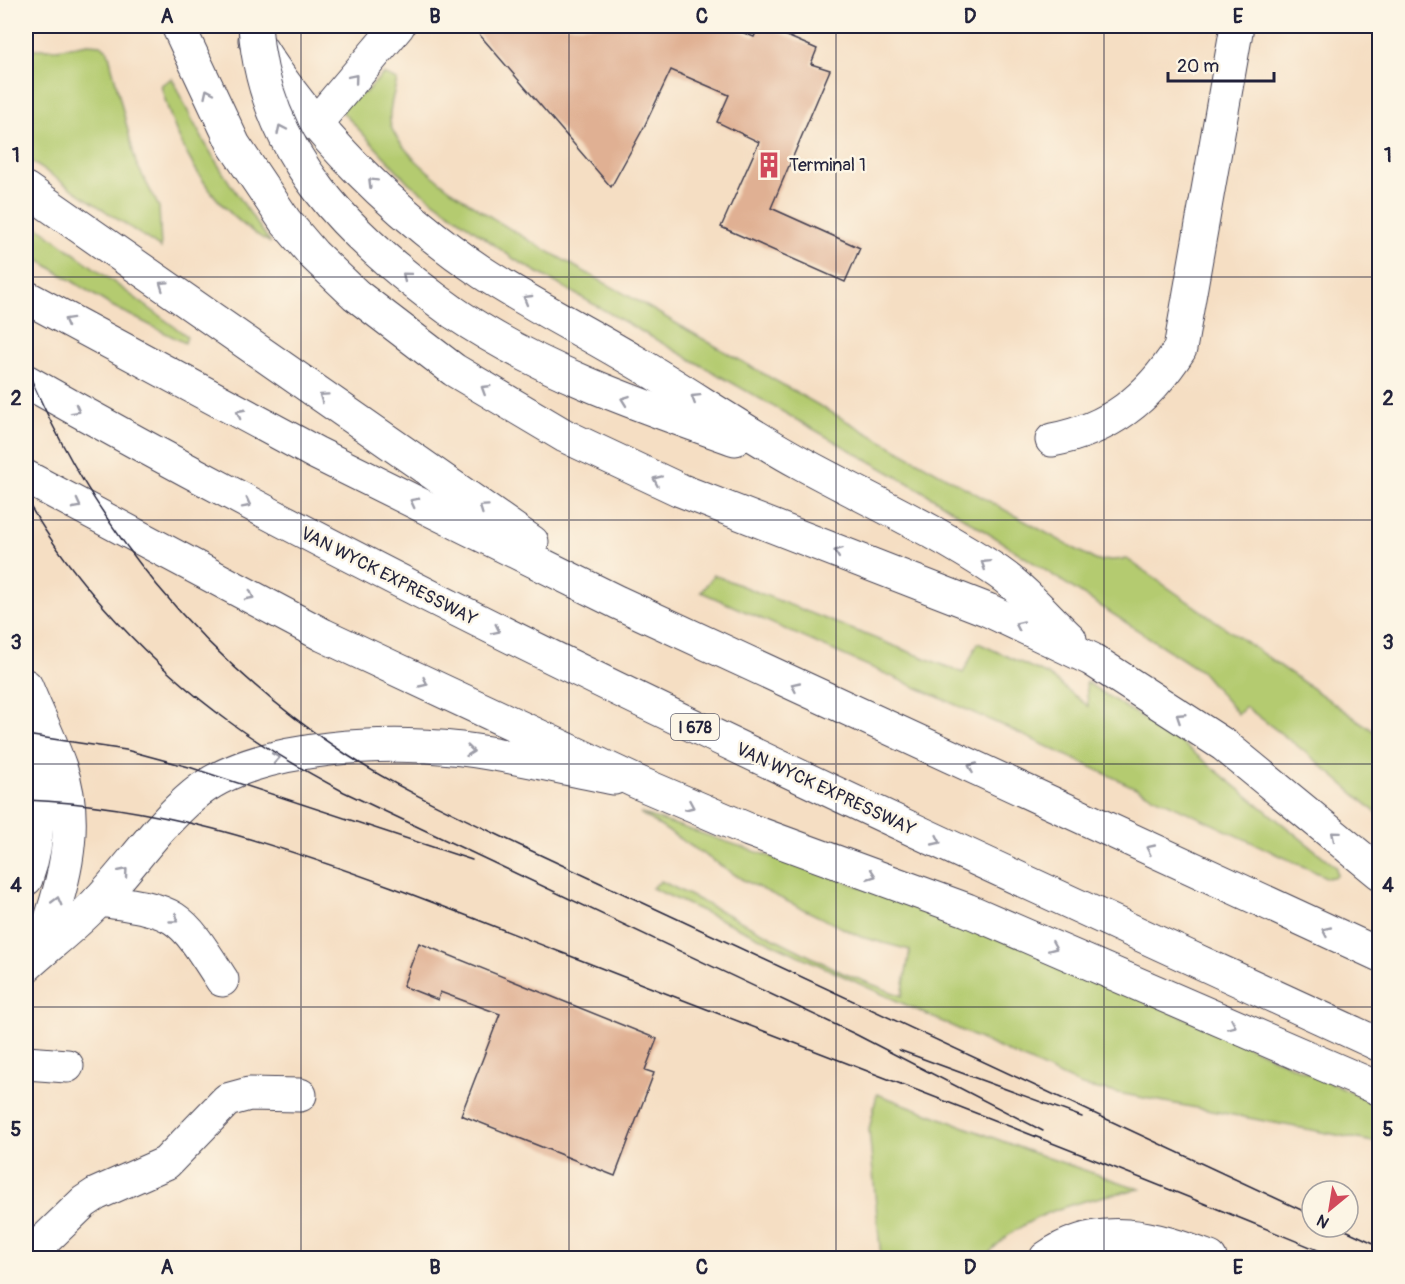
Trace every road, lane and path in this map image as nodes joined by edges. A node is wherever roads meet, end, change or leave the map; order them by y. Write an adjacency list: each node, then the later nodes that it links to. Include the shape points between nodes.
1 (178, 26): 14 (main road, one-way to 1, via 988,610 633,469 565,436 454,370 356,295 285,221 234,145)
2 (246, 26): 6 (main road)
3 (255, 26): 11 (main road, one-way to 3, bridge, via 576,381 508,347 453,312 364,239 313,184 279,126 262,70)
4 (398, 26): 6 (main road, one-way to 4)
5 (1237, 26): 10 (main road, via 1180,349 1146,391 1114,419)
6 (316, 123): 11 (main road, one-way to 6, via 485,274 382,193)
7 (26, 189): 13 (main road, one-way to 7)
8 (28, 299): 13 (main road, one-way to 8, via 316,453)
9 (26, 381): 24 (main road, VAN WYCK EXPRESSWAY / I 678, one-way to 24, via 236,498 584,674)
10 (1052, 440)
11 (798, 462): 14 (main road, one-way to 11, via 1001,574)
12 (26, 477): 17 (main road, one-way to 17, via 323,635)
13 (617, 602): 21 (main road, one-way to 13)
14 (1091, 659): 18 (main road, one-way to 14, via 1224,745)
15 (26, 686): 22 (main road, one-way to 15, via 54,913 63,881 69,815 61,769)
16 (26, 725): 19 (main road, via 38,816)
17 (637, 782): 20 (main road, one-way to 17, via 195,794 218,777 266,760 321,751 409,746 474,750); 27 (main road, one-way to 27, via 749,830 967,910)
18 (1380, 873)
19 (26, 879)
20 (99, 900): 22 (main road); 23 (main road, one-way to 23, via 159,909 171,915 193,935)
21 (1380, 955)
22 (31, 961)
23 (222, 980)
24 (1380, 1045)
25 (26, 1063): 26 (main road)
26 (67, 1066)
27 (1380, 1089)
28 (300, 1095): 29 (main road, via 249,1094 227,1100 166,1163 84,1202)
29 (26, 1258)
30 (1046, 1258): 31 (main road, via 1079,1241 1107,1235 1156,1240)
31 (1210, 1258)

